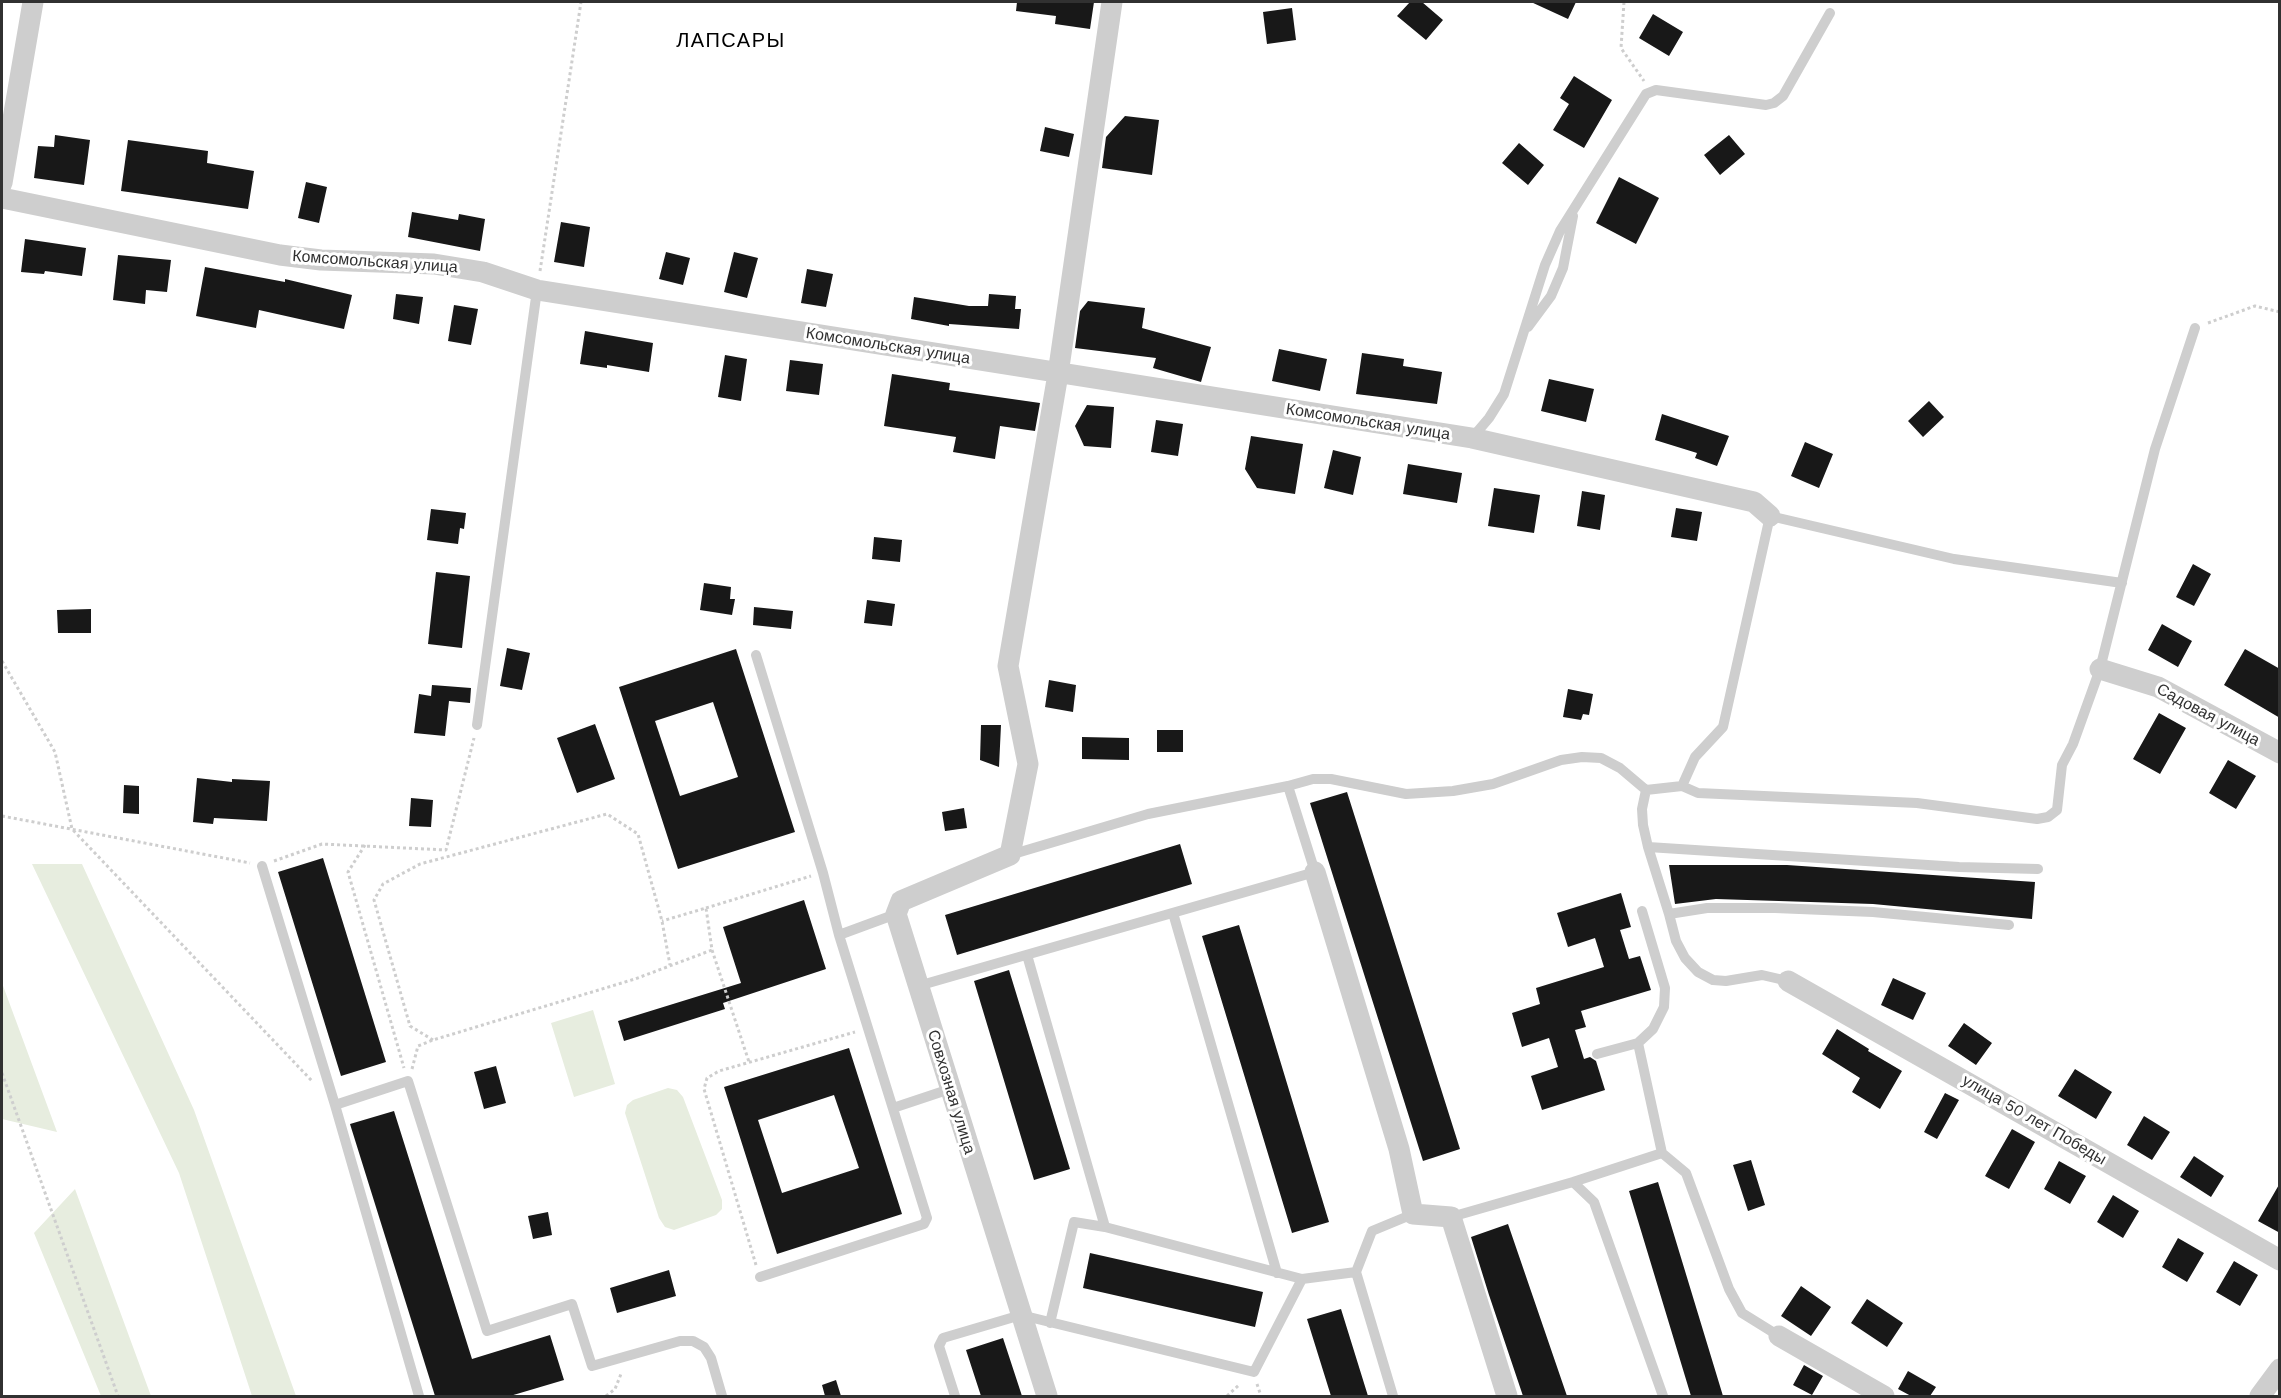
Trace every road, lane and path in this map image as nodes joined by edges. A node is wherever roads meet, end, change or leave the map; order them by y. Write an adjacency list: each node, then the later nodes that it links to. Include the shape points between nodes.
1 (33, 2): 7 (street)
2 (581, 2): 10 (path)
3 (1112, 2): 14 (street)
4 (1624, 2): 6 (path, via 1621,48 1644,81)
5 (1830, 13): 6 (lane, via 1783,96 1774,103 1656,90)
6 (1646, 94): 9 (lane)
7 (2, 183)
8 (2, 198): 10 (street, Комсомольская улица, via 280,255 434,264 483,272)
9 (1574, 209): 13 (lane, via 1545,265); 13 (lane, via 1563,268 1551,296)
10 (537, 290): 14 (street, Комсомольская улица); 21 (lane)
11 (2280, 312): 12 (path, via 2255,306)
12 (2195, 328): 17 (lane, via 2155,449)
13 (1523, 334): 15 (lane, via 1504,394)
14 (1058, 374): 15 (street, Комсомольская улица); 30 (street, via 1008,666 1028,764)
15 (1472, 438): 16 (street, Комсомольская улица, via 1754,502)
16 (1770, 516): 17 (lane, via 1954,559); 24 (lane, via 1723,727 1695,757)
17 (2122, 582): 20 (lane)
18 (756, 656): 34 (lane)
19 (2, 661): 27 (path, via 55,752)
20 (2100, 669): 22 (street, Садовая улица, via 2158,687); 24 (lane, via 2062,765 2056,810 2048,817 2037,819 1917,803 1698,793)
21 (477, 725): 28 (path, via 446,850)
22 (2280, 753)
23 (1288, 786): 25 (lane, via 1331,779 1406,794 1453,791 1492,784 1582,757 1601,758); 30 (lane, via 1148,814); 33 (lane)
24 (1682, 786): 25 (lane)
25 (1646, 790): 29 (lane, via 1642,825)
26 (2, 816): 27 (path)
27 (72, 829): 31 (path); 56 (path)
28 (365, 845): 31 (path, via 322,844); 54 (path, via 348,872)
29 (1648, 847): 32 (lane); 39 (lane)
30 (1010, 855): 38 (street, via 901,900)
31 (262, 866): 56 (lane)
32 (2038, 869)
33 (1315, 872): 37 (lane); 60 (street, via 1399,1149)
34 (823, 873): 35 (path); 42 (lane)
35 (706, 908): 40 (path); 43 (path)
36 (1642, 911): 50 (lane, via 1665,988 1664,1007 1653,1029)
37 (1173, 913): 44 (lane); 65 (lane)
38 (896, 914): 42 (lane); 47 (street, Совхозная улица)
39 (1669, 914): 41 (lane, via 1707,908 1775,908 1872,912); 46 (lane, via 1676,941 1698,972 1713,980 1762,975)
40 (662, 921): 45 (path); 49 (path, via 638,834 607,814 420,864 383,884 374,900 410,1026)
41 (2009, 925)
42 (839, 934): 48 (lane)
43 (712, 950): 45 (path); 52 (path)
44 (1027, 954): 47 (lane); 62 (lane)
45 (670, 965): 49 (path)
46 (1788, 981): 63 (street, улица 50 лет Победы)
47 (918, 986): 55 (street, Совхозная улица)
48 (868, 1028): 52 (path); 57 (lane)
49 (433, 1040): 54 (path, via 418,1046)
50 (1638, 1043): 51 (lane); 58 (lane)
51 (1597, 1054)
52 (749, 1062): 66 (path, via 707,1078 704,1089)
53 (2, 1073): 73 (path)
54 (408, 1082): 56 (lane); 71 (lane, via 487,1331 572,1304 592,1366)
55 (950, 1089): 57 (lane); 68 (street, Совхозная улица)
56 (335, 1106): 74 (lane)
57 (893, 1107): 66 (lane, via 927,1218 924,1224)
58 (1662, 1153): 59 (lane); 70 (lane, via 1686,1173 1742,1313)
59 (1573, 1182): 61 (lane); 81 (lane, via 1594,1202)
60 (1413, 1214): 61 (street); 64 (lane, via 1372,1232)
61 (1451, 1216): 80 (street)
62 (1105, 1227): 65 (lane); 69 (lane, via 1074,1222)
63 (2280, 1260)
64 (1356, 1272): 67 (lane); 79 (lane)
65 (1277, 1273): 67 (lane)
66 (760, 1277)
67 (1302, 1279): 69 (lane, via 1254,1372)
68 (1021, 1316): 69 (lane); 77 (lane, via 943,1338 939,1346); 78 (street, Совхозная улица)
69 (1050, 1323)
70 (1779, 1336): 82 (street)
71 (626, 1356): 75 (path, via 615,1389); 76 (lane, via 693,1341 704,1347 711,1358)
72 (2280, 1369): 83 (street)
73 (118, 1396)
74 (419, 1396)
75 (606, 1396)
76 (722, 1396)
77 (955, 1396)
78 (1047, 1396)
79 (1393, 1396)
80 (1508, 1396)
81 (1663, 1396)
82 (1884, 1396)
83 (2260, 1396)

